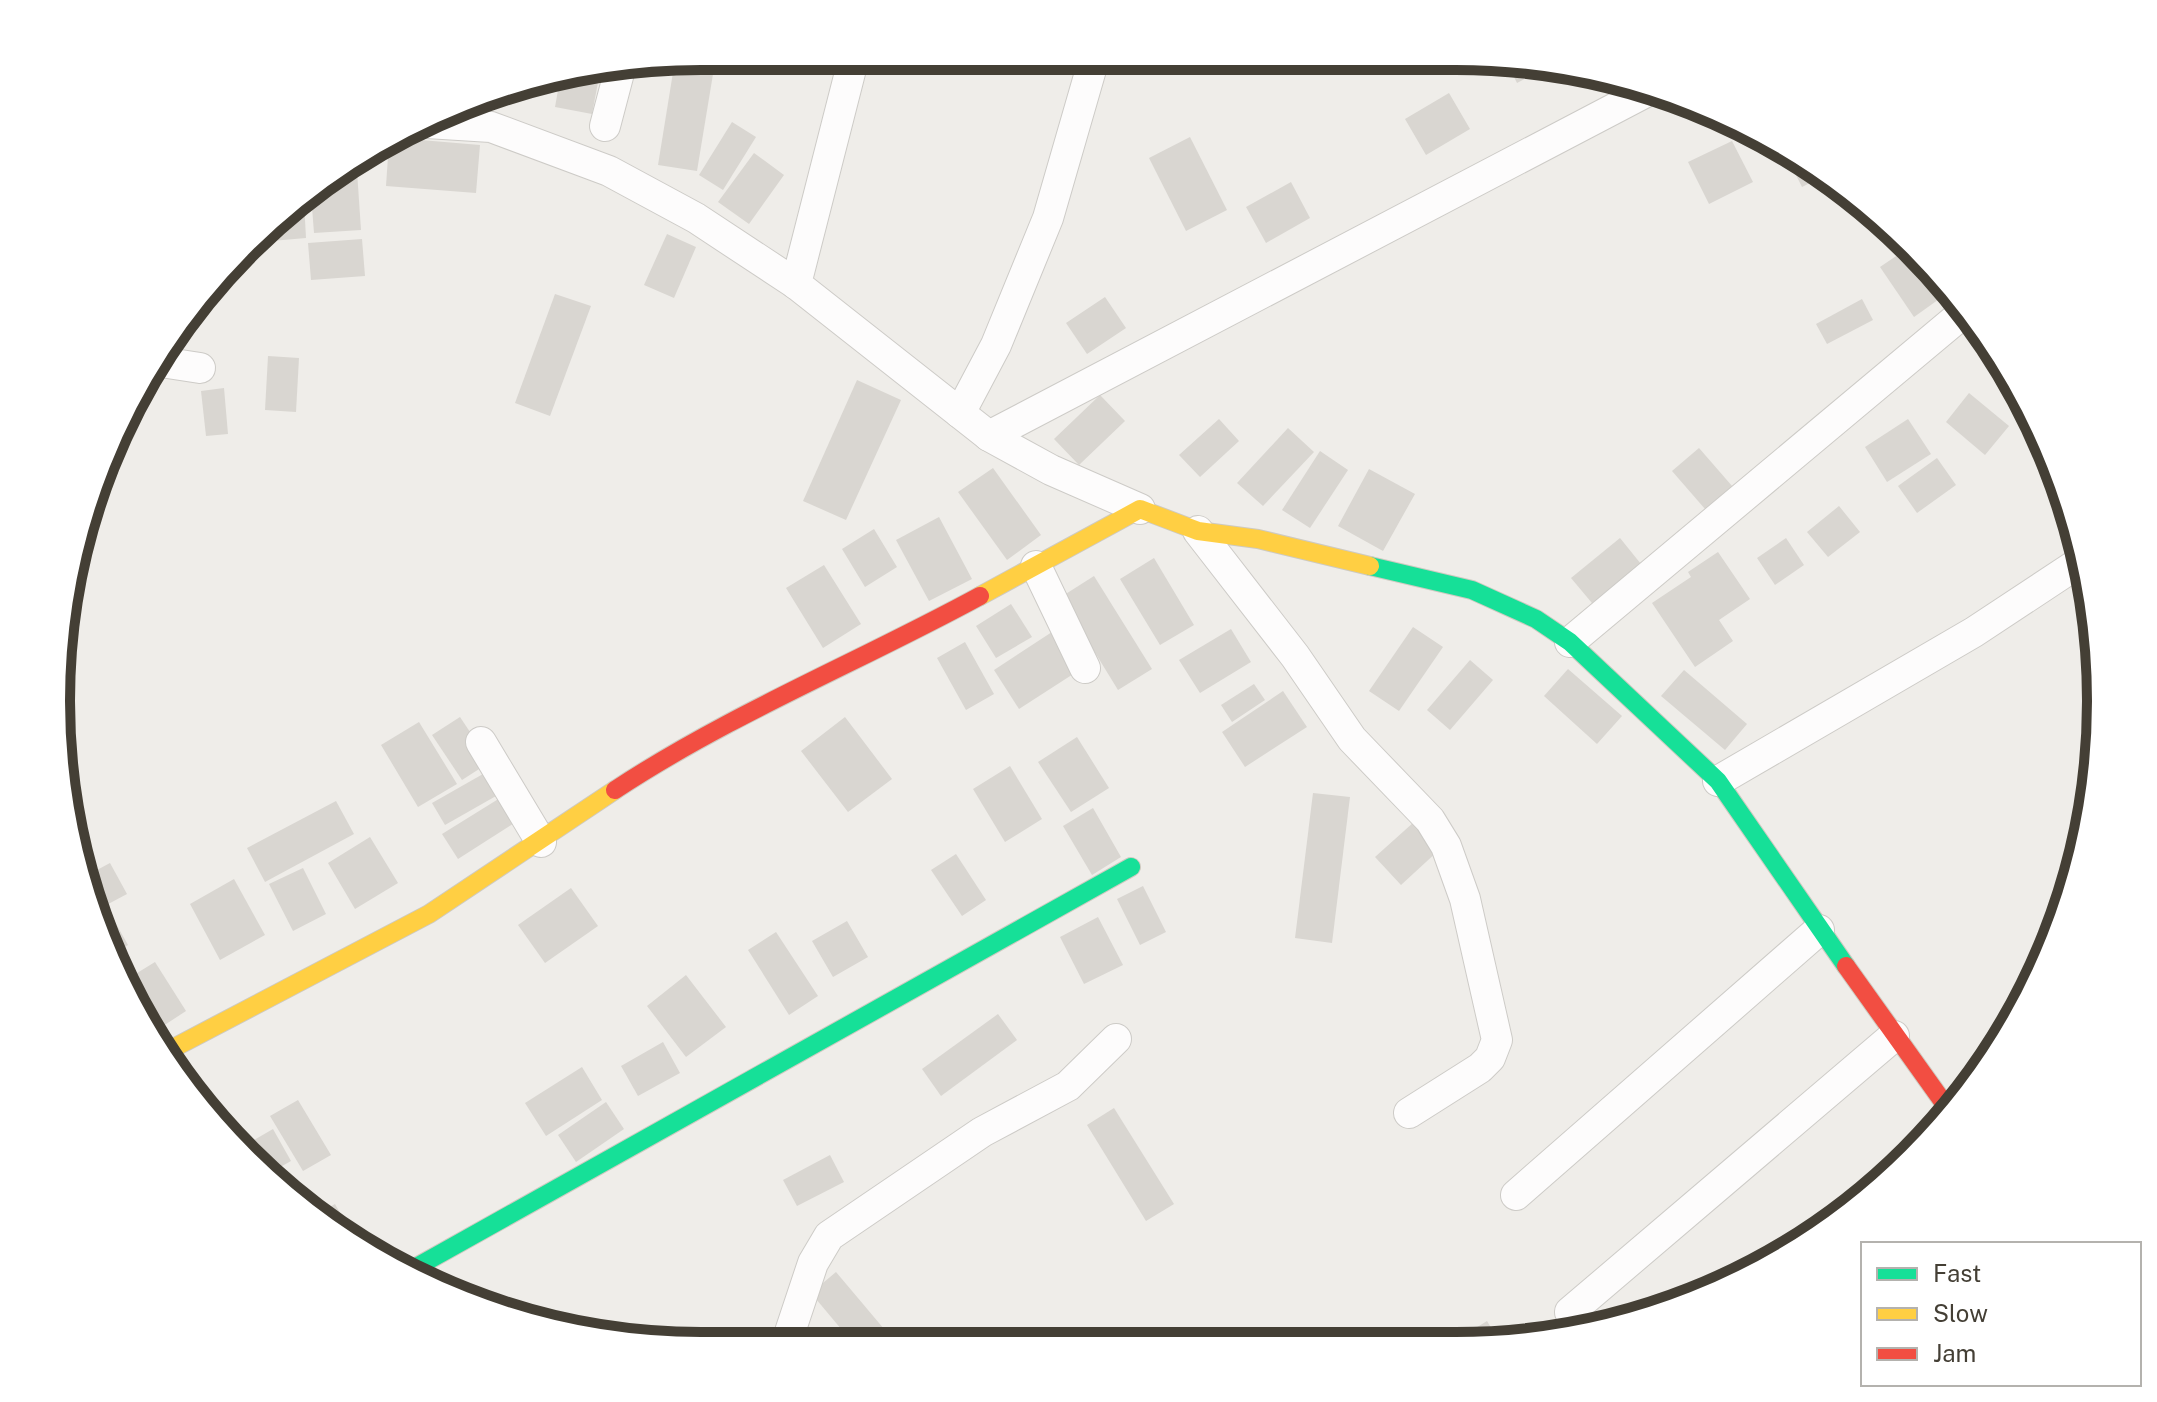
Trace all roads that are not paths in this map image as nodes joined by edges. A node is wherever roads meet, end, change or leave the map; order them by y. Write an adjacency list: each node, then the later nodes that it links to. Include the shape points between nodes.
1 (851, 70): 7 (street)
2 (1091, 70): 11 (street, via 1048,218 996,345)
3 (618, 75): 6 (street)
4 (1637, 97): 12 (street)
5 (446, 124): 7 (street, via 491,127 609,171 696,218)
6 (605, 126)
7 (796, 284): 11 (street)
8 (1958, 318): 17 (street)
9 (168, 363): 10 (street)
10 (200, 368)
11 (960, 413): 12 (street)
12 (989, 436): 13 (street)
13 (1140, 509): 14 (street); 15 (street)
14 (1198, 531): 17 (street, via 1258,539 1472,590 1536,619); 28 (street, via 1352,739 1430,820 1465,899 1497,1040 1480,1068)
15 (1036, 566): 18 (street); 21 (street, via 673,752)
16 (2072, 567): 20 (street, via 1974,632)
17 (1570, 642): 20 (street)
18 (1085, 668)
19 (481, 742): 21 (street)
20 (1718, 781): 23 (street)
21 (541, 842): 26 (street, via 429,914)
22 (1131, 867): 30 (street)
23 (1819, 930): 24 (street); 29 (street)
24 (1894, 1036): 27 (street); 31 (street)
25 (1116, 1039): 32 (street, via 1068,1086 982,1132 829,1236 813,1263)
26 (174, 1048)
27 (1943, 1102)
28 (1409, 1113)
29 (1516, 1195)
30 (419, 1265)
31 (1570, 1312)
32 (790, 1332)

